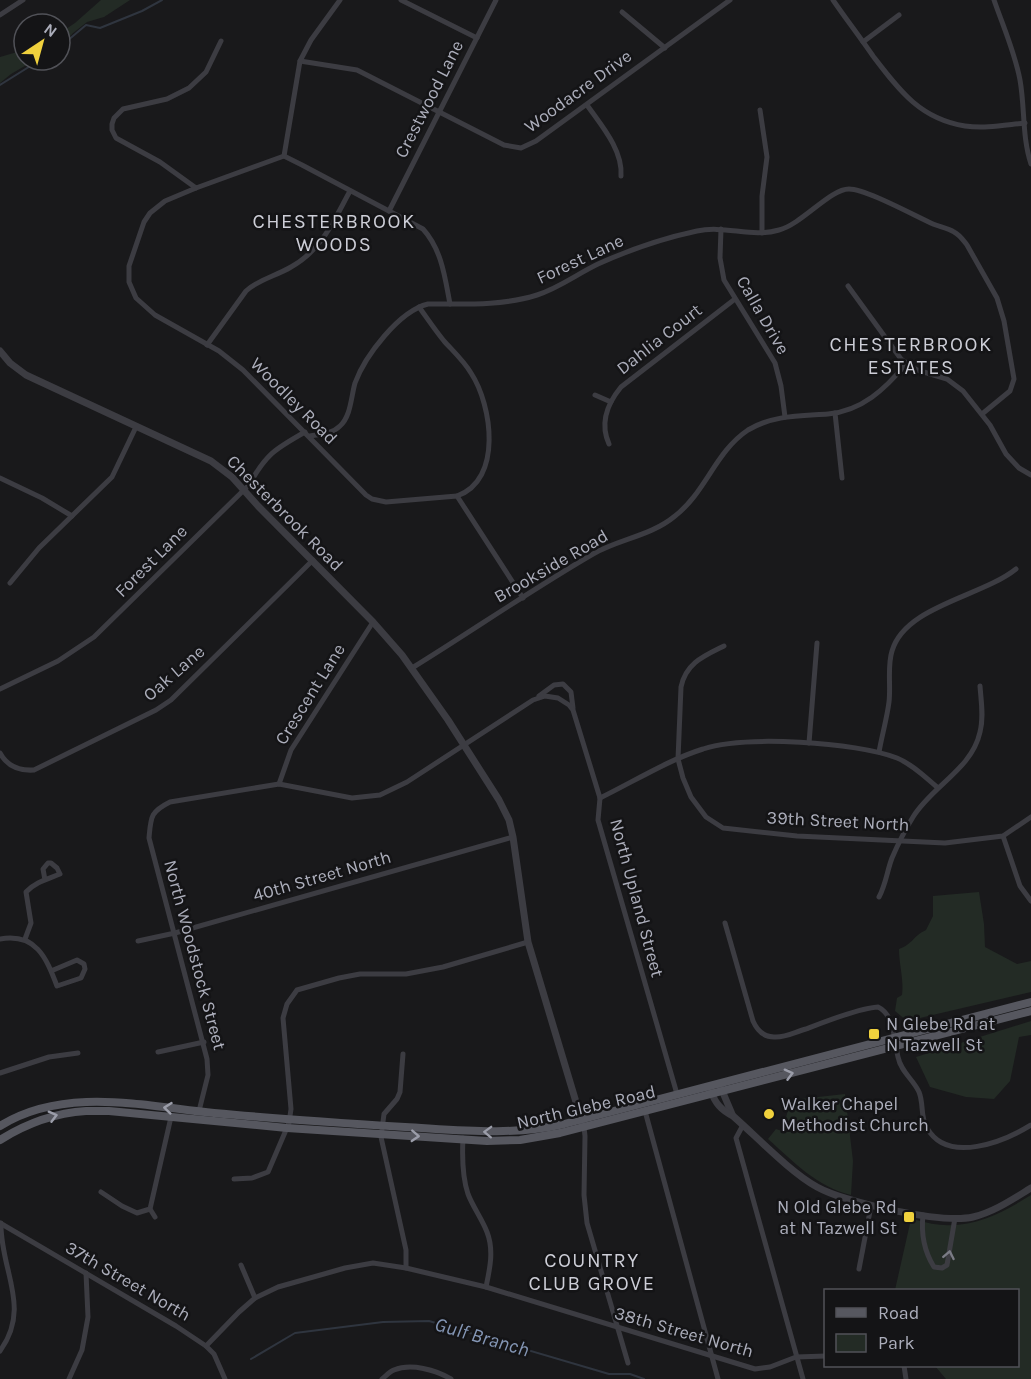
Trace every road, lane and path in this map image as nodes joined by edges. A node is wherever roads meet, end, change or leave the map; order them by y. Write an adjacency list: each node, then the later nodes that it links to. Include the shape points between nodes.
1 (23, 0): 9 (street)
2 (340, 0): 15 (street)
3 (401, 0): 11 (street)
4 (496, 0): 11 (street, Crestwood Lane)
5 (730, 0): 14 (street, Woodacre Drive)
6 (833, 0): 13 (street)
7 (994, 0): 19 (street, via 1018,71)
8 (622, 12): 14 (street)
9 (0, 15)
10 (899, 15): 13 (street)
11 (477, 38): 18 (street, Crestwood Lane)
12 (221, 41): 23 (street, via 206,72 189,88 167,99 123,109 112,124 116,138)
13 (863, 42): 19 (street, via 898,89 928,113 974,127)
14 (664, 48): 16 (street, Woodacre Drive)
15 (300, 61): 18 (street, Woodacre Drive, via 357,70); 20 (street)
16 (587, 105): 18 (street, Woodacre Drive, via 520,148 504,145); 22 (street, via 619,158)
17 (760, 110): 27 (street, via 767,157)
18 (440, 112): 25 (street, Crestwood Lane)
19 (1025, 123): 21 (street)
20 (284, 156): 23 (street, Woodley Road); 24 (street)
21 (1031, 164)
22 (621, 177)
23 (196, 188): 32 (street, Woodley Road, via 165,201 150,213 138,238 129,275 141,304)
24 (350, 191): 25 (street); 32 (street, via 317,247 297,264 246,291)
25 (390, 211): 30 (street, via 423,230 435,245)
26 (721, 229): 27 (street, Forest Lane); 29 (street, Calla Drive, via 722,270); 30 (street, Forest Lane, via 700,230 632,250 535,296)
27 (762, 233): 38 (street, Forest Lane, via 789,227 848,189 963,238 997,298 1014,382 1010,391)
28 (848, 286): 34 (street)
29 (735, 299): 36 (street, Dahlia Court, via 621,387); 39 (street, Calla Drive, via 775,363)
30 (450, 304): 31 (street, Forest Lane)
31 (419, 307): 41 (street, Forest Lane, via 405,315 366,361 342,424 332,431); 47 (street, via 471,372 486,408 486,468 471,489)
32 (207, 345): 41 (street, Woodley Road, via 243,370)
33 (0, 351): 40 (street, Chesterbrook Road, via 26,375)
34 (906, 364): 37 (street, Brookside Road, via 870,399); 38 (street, via 956,385)
35 (596, 395): 36 (street)
36 (611, 402): 42 (street, via 605,424)
37 (835, 413): 39 (street, Brookside Road); 45 (street)
38 (982, 414): 43 (street, via 1006,454)
39 (785, 417): 52 (street, Brookside Road, via 761,424 734,441 693,498 665,524 595,553)
40 (136, 427): 46 (street, Chesterbrook Road, via 211,461); 48 (street, via 116,471)
41 (307, 434): 46 (street, Forest Lane, via 270,453); 47 (street, Woodley Road, via 372,499 386,502)
42 (609, 444)
43 (1031, 475)
44 (0, 478): 48 (street)
45 (842, 478)
46 (245, 489): 49 (street, Chesterbrook Road); 58 (street, Forest Lane, via 94,637 58,661)
47 (457, 496): 52 (street)
48 (72, 516): 51 (street, via 26,561)
49 (313, 560): 53 (street, Chesterbrook Road); 64 (street, Oak Lane, via 171,700 156,710 34,770 14,767)
50 (1016, 569): 63 (street, via 903,629 891,654 889,700)
51 (10, 583)
52 (523, 598): 56 (street, Brookside Road)
53 (373, 622): 56 (street, Chesterbrook Road); 66 (street, Crescent Lane, via 291,750)
54 (817, 643): 61 (street)
55 (724, 646): 65 (street, 39th Street North, via 700,658 684,676)
56 (412, 668): 62 (street, Chesterbrook Road)
57 (980, 686): 67 (street, via 982,718 973,750 962,766)
58 (0, 689)
59 (533, 700): 60 (street, via 552,696 564,700); 60 (street, North Upland Street, via 554,684 563,684 572,692); 62 (street)
60 (573, 710): 68 (street, North Upland Street)
61 (810, 743): 63 (street); 65 (street, via 735,743 704,748)
62 (464, 746): 66 (street, via 380,795 352,798); 71 (street, Chesterbrook Road, via 499,800)
63 (879, 752): 67 (street, via 900,760)
64 (0, 753)
65 (678, 759): 68 (street); 72 (street, 39th Street North, via 691,797 706,817 723,828 797,836)
66 (279, 784): 77 (street, North Woodstock Street, via 170,802 151,816 149,838)
67 (938, 787): 72 (street, via 914,815)
68 (600, 798): 93 (street, North Upland Street, via 598,820)
69 (1031, 817): 70 (street, 39th Street North)
70 (1003, 836): 72 (street, 39th Street North, via 945,843); 75 (street, via 1020,886)
71 (513, 837): 77 (street, 40th Street North); 81 (street, Chesterbrook Road)
72 (901, 840): 74 (street)
73 (45, 880): 79 (street, via 26,892 31,923)
74 (879, 897)
75 (1031, 901)
76 (725, 923): 86 (street, via 753,1021 765,1035 785,1036 876,1007 886,1012)
77 (175, 933): 80 (street, 40th Street North); 85 (street, North Woodstock Street)
78 (0, 939): 79 (street)
79 (25, 939): 82 (street, via 42,954)
80 (138, 941)
81 (528, 942): 98 (street, Chesterbrook Road); 99 (street, via 434,969 406,974 360,974 297,990 283,1018 291,1109)
82 (51, 971): 82 (street, via 77,960 85,969 81,978 57,986)
83 (1031, 1002): 86 (main road, North Glebe Road)
84 (1031, 1011): 86 (main road, North Glebe Road)
85 (204, 1042): 87 (street); 94 (street, North Woodstock Street, via 208,1075)
86 (895, 1042): 91 (main road, North Glebe Road); 101 (street, via 904,1072 920,1096 926,1126 941,1142 983,1146 1003,1141)
87 (158, 1052)
88 (78, 1053): 90 (street, via 49,1057)
89 (403, 1054): 103 (street, via 398,1099 384,1114)
90 (0, 1073)
91 (720, 1087): 92 (main road, North Glebe Road); 96 (street)
92 (710, 1090): 93 (main road, North Glebe Road); 95 (main road, North Glebe Road); 96 (street, via 719,1107)
93 (677, 1094): 98 (main road, North Glebe Road)
94 (199, 1111): 99 (main road, North Glebe Road); 102 (main road, North Glebe Road, one-way to 102, via 93,1101 30,1111)
95 (645, 1111): 98 (main road, North Glebe Road); 124 (street)
96 (733, 1116): 100 (street)
97 (171, 1117): 99 (main road, North Glebe Road); 105 (main road, North Glebe Road, one-way to 97, via 29,1124 74,1112); 110 (street)
98 (582, 1123): 104 (main road, North Glebe Road); 121 (street, via 587,1223)
99 (288, 1124): 103 (main road, North Glebe Road); 106 (street, via 268,1172)
100 (743, 1125): 109 (street, via 815,1186); 126 (street, via 736,1138)
101 (1031, 1125)
102 (0, 1126)
103 (381, 1130): 104 (main road, North Glebe Road); 116 (street, via 406,1250)
104 (464, 1135): 119 (street, via 463,1170 468,1193 491,1247)
105 (0, 1140)
106 (234, 1179)
107 (1031, 1188): 113 (street, via 998,1208)
108 (101, 1192): 110 (street, via 137,1213)
109 (871, 1206): 111 (street); 117 (street)
110 (150, 1209): 112 (street)
111 (922, 1215): 113 (street); 113 (street, one-way to 113, via 926,1252 934,1267 942,1268 947,1265)
112 (155, 1217)
113 (955, 1218)
114 (1, 1223): 118 (street, 37th Street North); 123 (street, via 15,1319)
115 (241, 1266): 120 (street)
116 (406, 1268): 119 (street, 38th Street North); 120 (street, 38th Street North, via 373,1263 345,1268 278,1287)
117 (860, 1269)
118 (86, 1274): 122 (street, 37th Street North); 128 (street, via 88,1317 82,1350)
119 (486, 1287): 121 (street, 38th Street North)
120 (255, 1298): 122 (street, 38th Street North)
121 (617, 1328): 124 (street, 38th Street North); 127 (street)
122 (206, 1346): 129 (street, 37th Street North)
123 (0, 1351)
124 (713, 1356): 126 (street, 38th Street North, via 755,1369); 132 (street)
125 (824, 1356): 126 (street, 38th Street North)
126 (796, 1357): 133 (street)
127 (628, 1363)
128 (69, 1379)
129 (225, 1379)
130 (382, 1379): 131 (street, via 393,1370 406,1368 439,1372)
131 (451, 1379)
132 (718, 1379)
133 (803, 1379)

